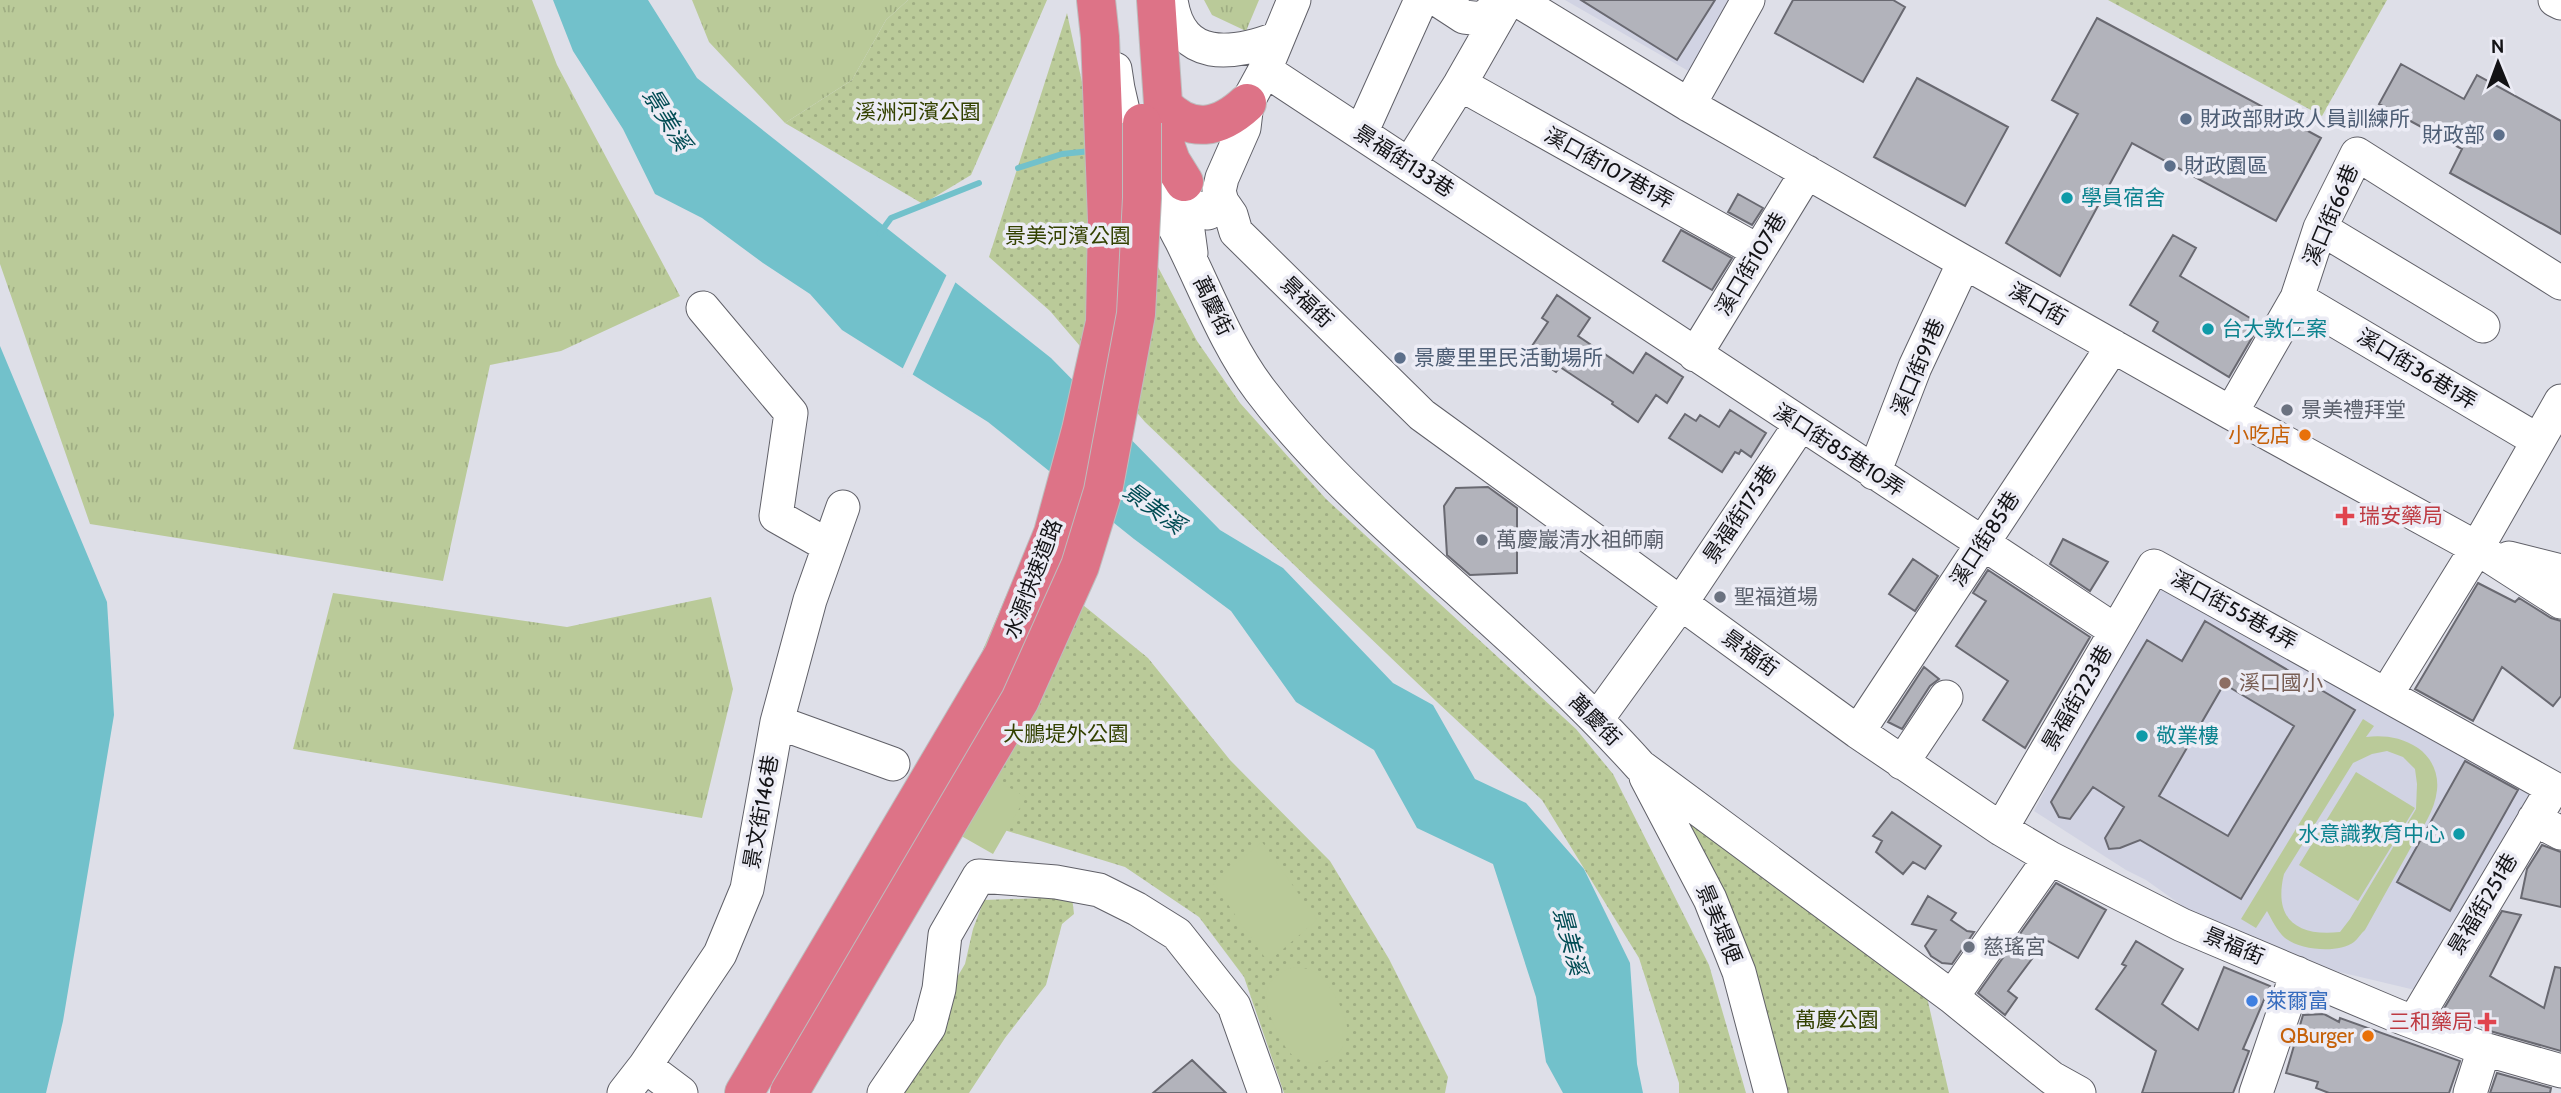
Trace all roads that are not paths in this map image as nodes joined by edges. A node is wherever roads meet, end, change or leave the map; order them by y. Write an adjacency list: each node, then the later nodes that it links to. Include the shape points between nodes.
1 (1096, 0): 72 (highway, 水源快速道路, via 1107,220 1105,323 1053,533 1003,655)
2 (1107, 0): 21 (street, via 1118,97)
3 (1135, 0): 73 (highway, 水源快速道路, bridge, via 1142,123 1136,314 1103,491 1080,566 1020,700)
4 (1156, 0): 19 (highway)
5 (1171, 0): 14 (street, via 1176,21 1198,45 1238,51)
6 (1294, 0): 14 (street, 景福街)
7 (1421, 0): 20 (street)
8 (1438, 0): 9 (street, via 1464,17 1482,19)
9 (1507, 0): 16 (street)
10 (1517, 0): 18 (street, 溪口街)
11 (1748, 0): 18 (street)
12 (2555, 0): 13 (street)
13 (2561, 3)
14 (1279, 38): 15 (street, 景福街)
15 (1265, 70): 17 (street, 景福街); 20 (street, 景福街133巷)
16 (1460, 84): 22 (street); 28 (street, 溪口街107巷1弄)
17 (1247, 103): 19 (highway, via 1222,122 1206,125 1177,119); 27 (street, 景福街, via 1244,128 1219,191)
18 (1689, 104): 23 (street, 溪口街)
19 (1164, 106): 24 (highway, via 1166,147)
20 (1361, 134): 22 (street, 景福街133巷)
21 (1130, 138): 24 (street); 30 (street)
22 (1409, 165): 36 (street, 景福街133巷)
23 (1807, 172): 28 (street, 溪口街107巷); 29 (street, 溪口街)
24 (1184, 182): 25 (street)
25 (1208, 212): 27 (street); 30 (street, via 1191,209 1186,216)
26 (2320, 228): 31 (street, 溪口街66巷, via 2357,154); 32 (street, 溪口街66巷); 34 (street)
27 (1236, 232): 49 (street, 景福街, via 1422,415)
28 (1758, 251): 36 (street, 溪口街107巷)
29 (1965, 262): 35 (street, 溪口街); 41 (street, 溪口街91巷, via 1915,367)
30 (1194, 266): 53 (street, 萬慶街, via 1258,388 1301,440 1351,493)
31 (2561, 283)
32 (2297, 298): 38 (street, 溪口街66巷); 40 (street, 溪口街36巷1弄)
33 (703, 308): 44 (street, via 791,412 776,516)
34 (2483, 326)
35 (2113, 346): 38 (street, 溪口街); 43 (street, 溪口街85巷)
36 (1695, 355): 39 (street, 溪口街85巷10弄)
37 (2561, 401): 40 (street)
38 (2231, 414): 45 (street, 溪口街)
39 (1800, 425): 41 (street, 溪口街85巷10弄); 49 (street, 景福街175巷)
40 (2537, 440): 45 (street)
41 (1874, 473): 43 (street, 溪口街85巷10弄)
42 (843, 507): 44 (street, 景文街146巷)
43 (1982, 544): 50 (street, 溪口街85巷10弄); 55 (street, 溪口街85巷)
44 (829, 546): 54 (street, 景文街146巷)
45 (2477, 548): 47 (street); 48 (street, 溪口街); 51 (street)
46 (2154, 566): 50 (street, 景福街223巷); 51 (street, 溪口街55巷4弄)
47 (2561, 570)
48 (2561, 602)
49 (1681, 603): 53 (street, 景福街175巷); 55 (street, 景福街)
50 (2116, 631): 61 (street, 景福街223巷)
51 (2386, 695): 59 (street, 溪口街55巷4弄)
52 (1946, 697): 56 (street)
53 (1597, 719): 58 (street, 萬慶街)
54 (777, 722): 57 (street); 67 (street, 景文街146巷, via 747,889 720,954)
55 (1858, 732): 56 (street, 景福街)
56 (1902, 763): 61 (street, 景福街)
57 (893, 764)
58 (1640, 766): 64 (street, 萬慶街); 76 (street, 景美堤便, via 1710,899 1740,972)
59 (2553, 788): 60 (street, 景福街251巷)
60 (2547, 826): 65 (street, 景福街251巷)
61 (2001, 829): 62 (street, 景福街)
62 (2050, 859): 63 (street, 景福街, via 2182,925); 64 (street)
63 (2297, 973): 65 (street, 景福街); 77 (street)
64 (1952, 997): 69 (street, 萬慶街)
65 (2414, 1022): 66 (street, 景福街)
66 (2484, 1049): 68 (street, 景福街); 78 (street)
67 (645, 1066): 70 (street, 景文街146巷); 71 (street)
68 (2561, 1071)
69 (2059, 1088)
70 (624, 1093)
71 (681, 1093)
72 (744, 1093)
73 (789, 1093)
74 (884, 1093): 75 (street, via 929,1027 945,934 979,876 1056,881 1099,890 1177,934 1234,1006)
75 (1265, 1093)
76 (1771, 1093)
77 (2256, 1093)
78 (2470, 1093)

